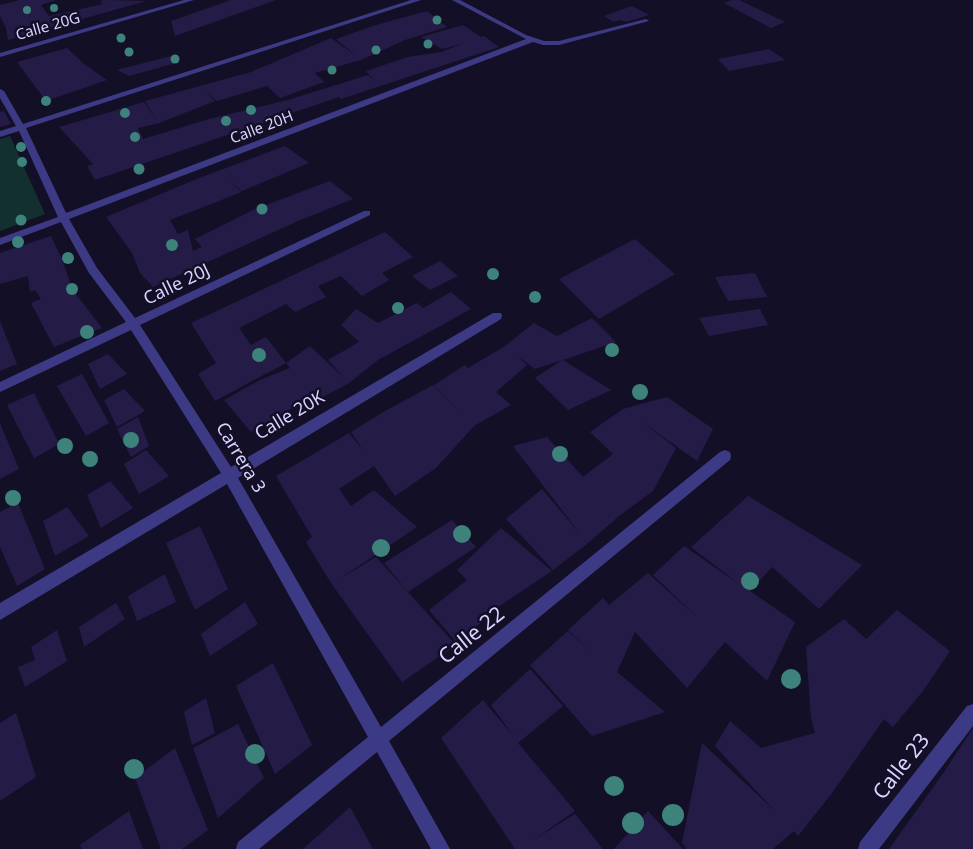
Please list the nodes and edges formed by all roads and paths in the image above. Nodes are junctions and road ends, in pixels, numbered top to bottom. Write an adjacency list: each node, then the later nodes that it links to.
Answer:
1 (191, 0): 6 (street, Calle 20G)
2 (418, 0): 8 (street)
3 (455, 0): 5 (street)
4 (646, 21): 5 (street)
5 (533, 39): 11 (street, Calle 20H)
6 (0, 55)
7 (0, 91): 8 (street, Carrera 3)
8 (20, 128): 9 (street); 11 (street, Carrera 3)
9 (0, 134)
10 (368, 213): 14 (street, Calle 20J)
11 (64, 218): 12 (street, Calle 20H); 14 (street, Carrera 3)
12 (0, 242)
13 (497, 316): 17 (street, Calle 20K)
14 (134, 325): 15 (street, Calle 20J); 17 (street, Carrera 3)
15 (0, 387)
16 (725, 456): 20 (street, Calle 22)
17 (229, 475): 18 (street, Calle 20K); 20 (street, Carrera 3)
18 (0, 612)
19 (973, 712): 23 (street, Calle 23)
20 (380, 739): 21 (street, Calle 22); 22 (street, Carrera 3)
21 (245, 849)
22 (441, 849)
23 (867, 849)

